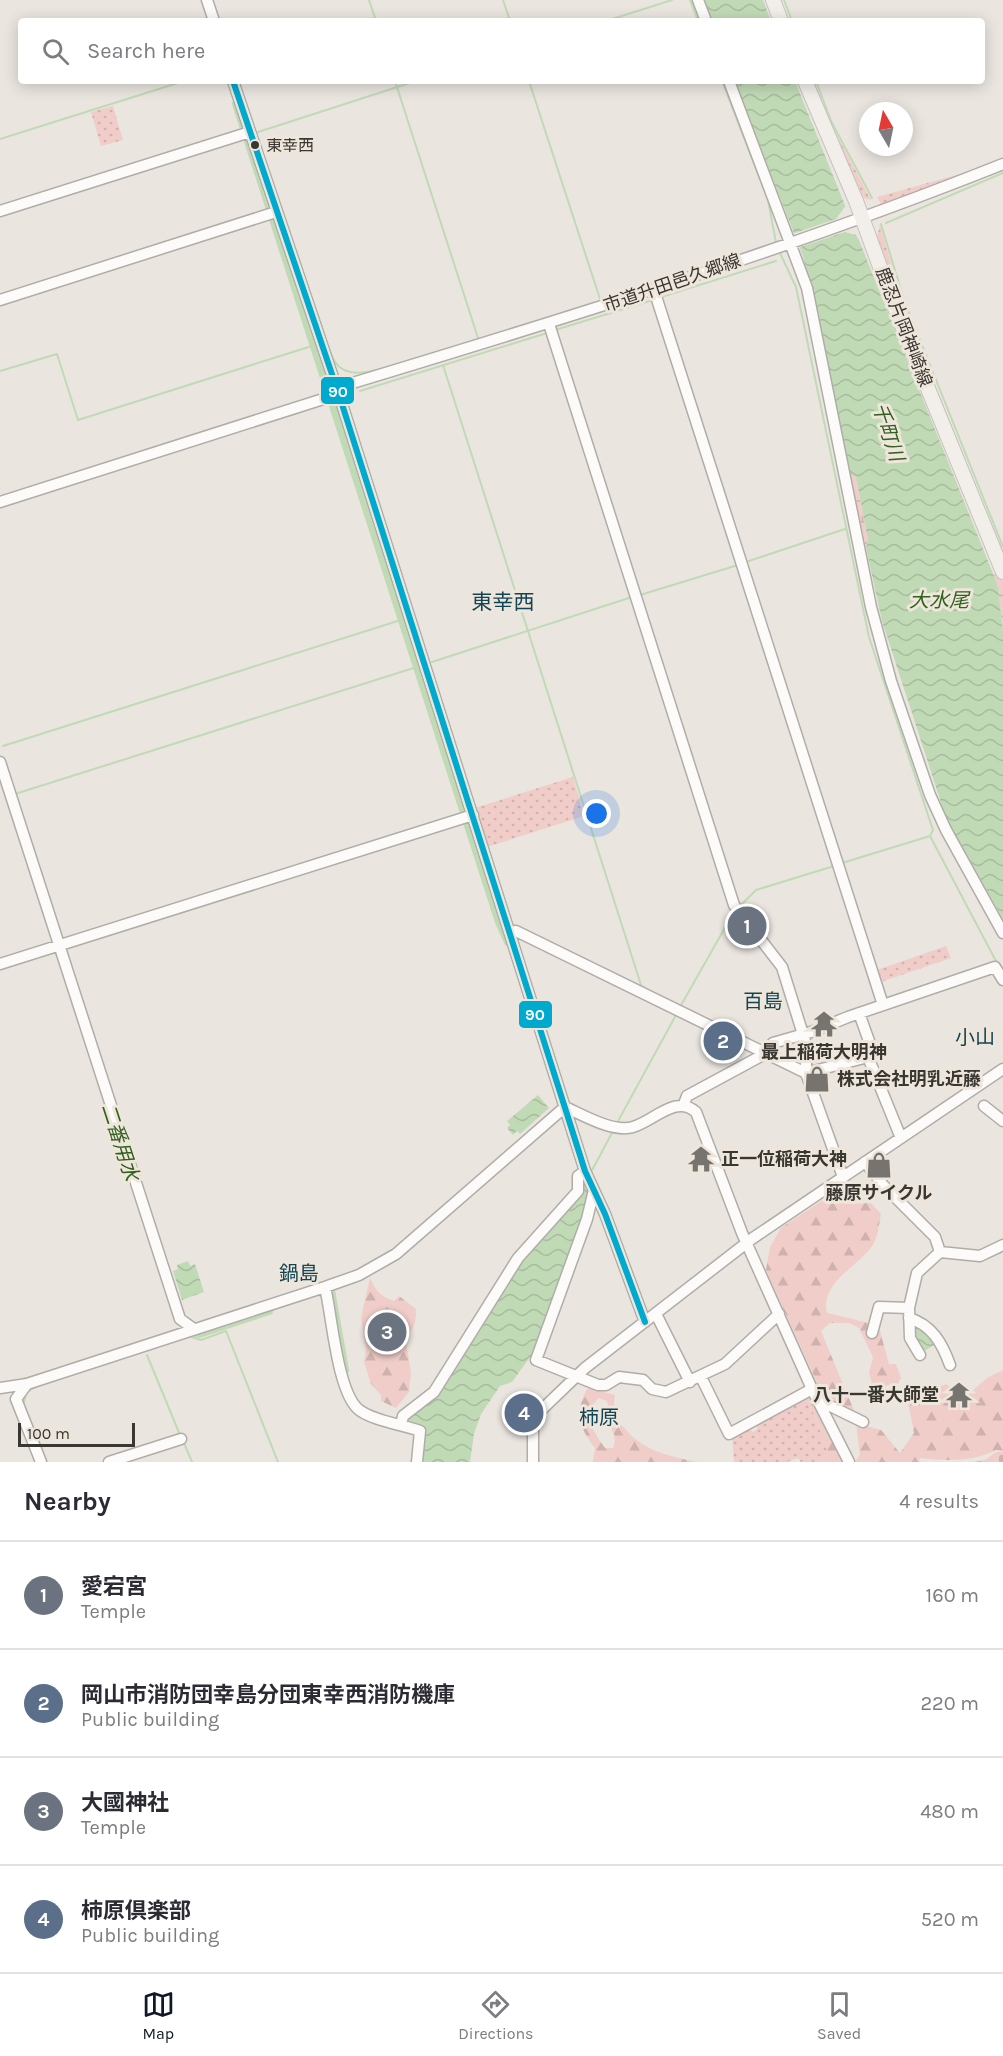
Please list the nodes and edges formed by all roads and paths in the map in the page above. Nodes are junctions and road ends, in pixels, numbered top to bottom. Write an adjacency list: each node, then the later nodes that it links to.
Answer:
1 (207, 0): 4 (street)
2 (698, 0): 5 (street)
3 (773, 0): 6 (main road)
4 (213, 18)
5 (705, 18)
6 (780, 18)
7 (234, 84): 10 (street)
8 (730, 84): 15 (street)
9 (806, 84): 14 (main road, 鹿忍片岡神崎線)
10 (246, 134): 12 (street); 13 (street)
11 (1003, 164): 14 (street, 市道升田邑久郷線)
12 (0, 211)
13 (273, 213): 17 (street); 19 (street)
14 (858, 218): 15 (street, 市道升田邑久郷線); 21 (main road, 鹿忍片岡神崎線)
15 (789, 243): 16 (street, 市道升田邑久郷線); 25 (street)
16 (656, 295): 18 (street, 市道升田邑久郷線); 29 (street)
17 (0, 300)
18 (550, 329): 19 (street, 市道升田邑久郷線); 31 (street)
19 (334, 394): 20 (street, 市道升田邑久郷線); 23 (street)
20 (0, 502)
21 (1003, 572)
22 (0, 762): 26 (street)
23 (473, 816): 24 (street); 26 (street)
24 (510, 932): 32 (street); 38 (street)
25 (1003, 933)
26 (60, 945): 27 (street); 52 (street)
27 (0, 964)
28 (1003, 980): 29 (street)
29 (883, 1005): 30 (street)
30 (859, 1013): 31 (street); 33 (street)
31 (802, 1034): 32 (street); 35 (street)
32 (765, 1050): 35 (street); 36 (street)
33 (868, 1056): 35 (street); 40 (street)
34 (1003, 1070): 40 (street)
35 (807, 1071): 43 (street)
36 (684, 1104): 38 (street); 44 (street)
37 (984, 1106): 39 (street)
38 (563, 1110): 42 (street); 47 (street)
39 (1003, 1121)
40 (901, 1138): 41 (street)
41 (866, 1162): 43 (street); 46 (street)
42 (586, 1177): 51 (street); 56 (street); 62 (street)
43 (843, 1177): 44 (street)
44 (749, 1245): 49 (street); 50 (street)
45 (1003, 1245): 46 (street)
46 (940, 1252): 48 (street)
47 (326, 1291): 52 (street); 62 (street)
48 (909, 1313): 53 (street); 54 (street); 55 (street)
49 (656, 1314): 51 (street); 57 (street)
50 (779, 1314): 57 (street); 60 (street)
51 (645, 1322): 56 (street)
52 (194, 1329): 58 (street)
53 (872, 1333)
54 (920, 1355)
55 (950, 1365)
56 (575, 1377): 57 (street); 68 (street)
57 (695, 1379): 60 (street)
58 (27, 1384): 59 (street); 65 (street)
59 (0, 1388)
60 (812, 1389): 61 (street)
61 (818, 1400): 63 (street); 69 (street)
62 (401, 1422): 67 (street)
63 (863, 1422)
64 (181, 1439): 66 (street)
65 (41, 1462)
66 (110, 1462)
67 (417, 1462)
68 (533, 1462)
69 (849, 1462)

